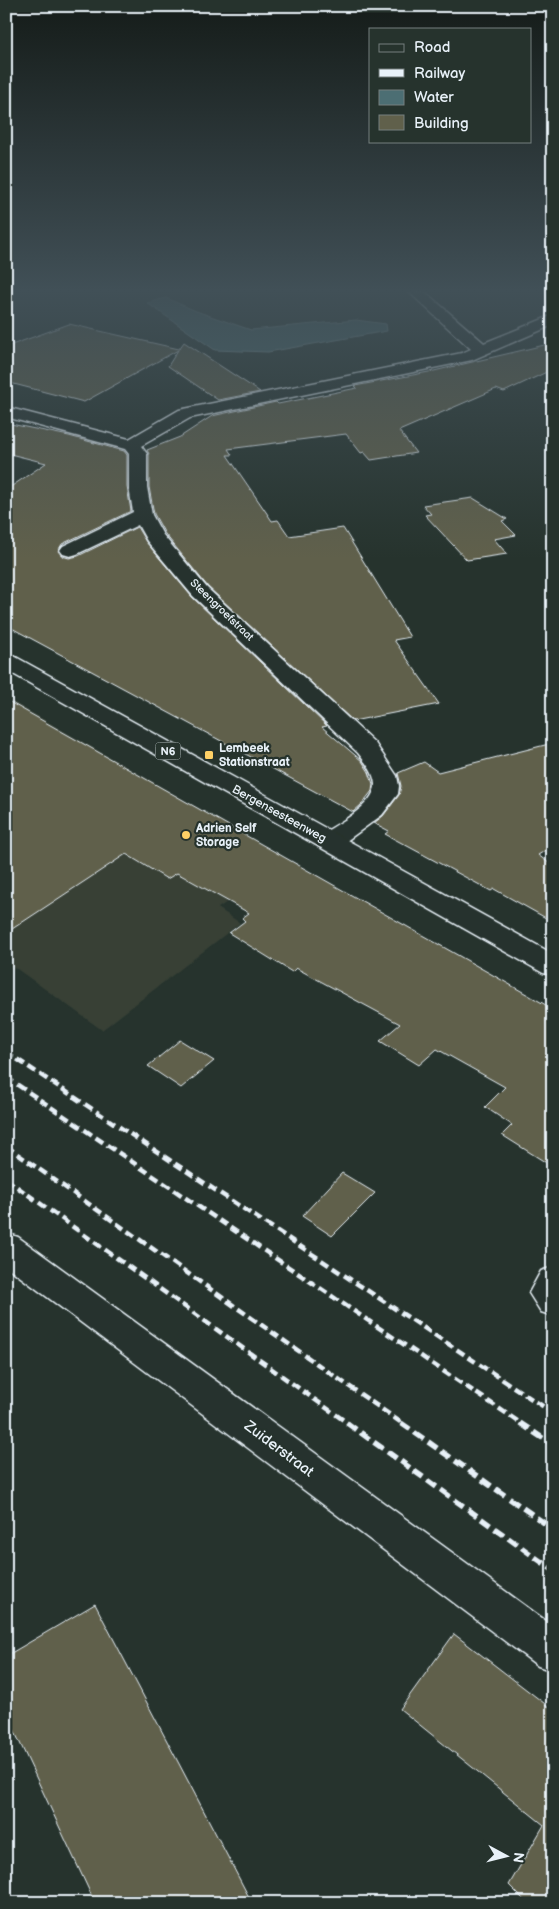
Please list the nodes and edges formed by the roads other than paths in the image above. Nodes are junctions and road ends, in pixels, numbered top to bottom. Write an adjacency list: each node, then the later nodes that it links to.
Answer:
1 (347, 381): 3 (street)
2 (6, 412): 3 (street)
3 (131, 445): 4 (street, Steengroefstraat)
4 (143, 515): 5 (street); 7 (street, Steengroefstraat)
5 (70, 550)
6 (6, 661): 7 (street, Bergensesteenweg / N6)
7 (329, 841): 8 (street, Bergensesteenweg / N6)
8 (553, 966)
9 (6, 1247): 12 (street, Zuiderstraat)
10 (553, 1281): 11 (street)
11 (553, 1302)
12 (553, 1650)

